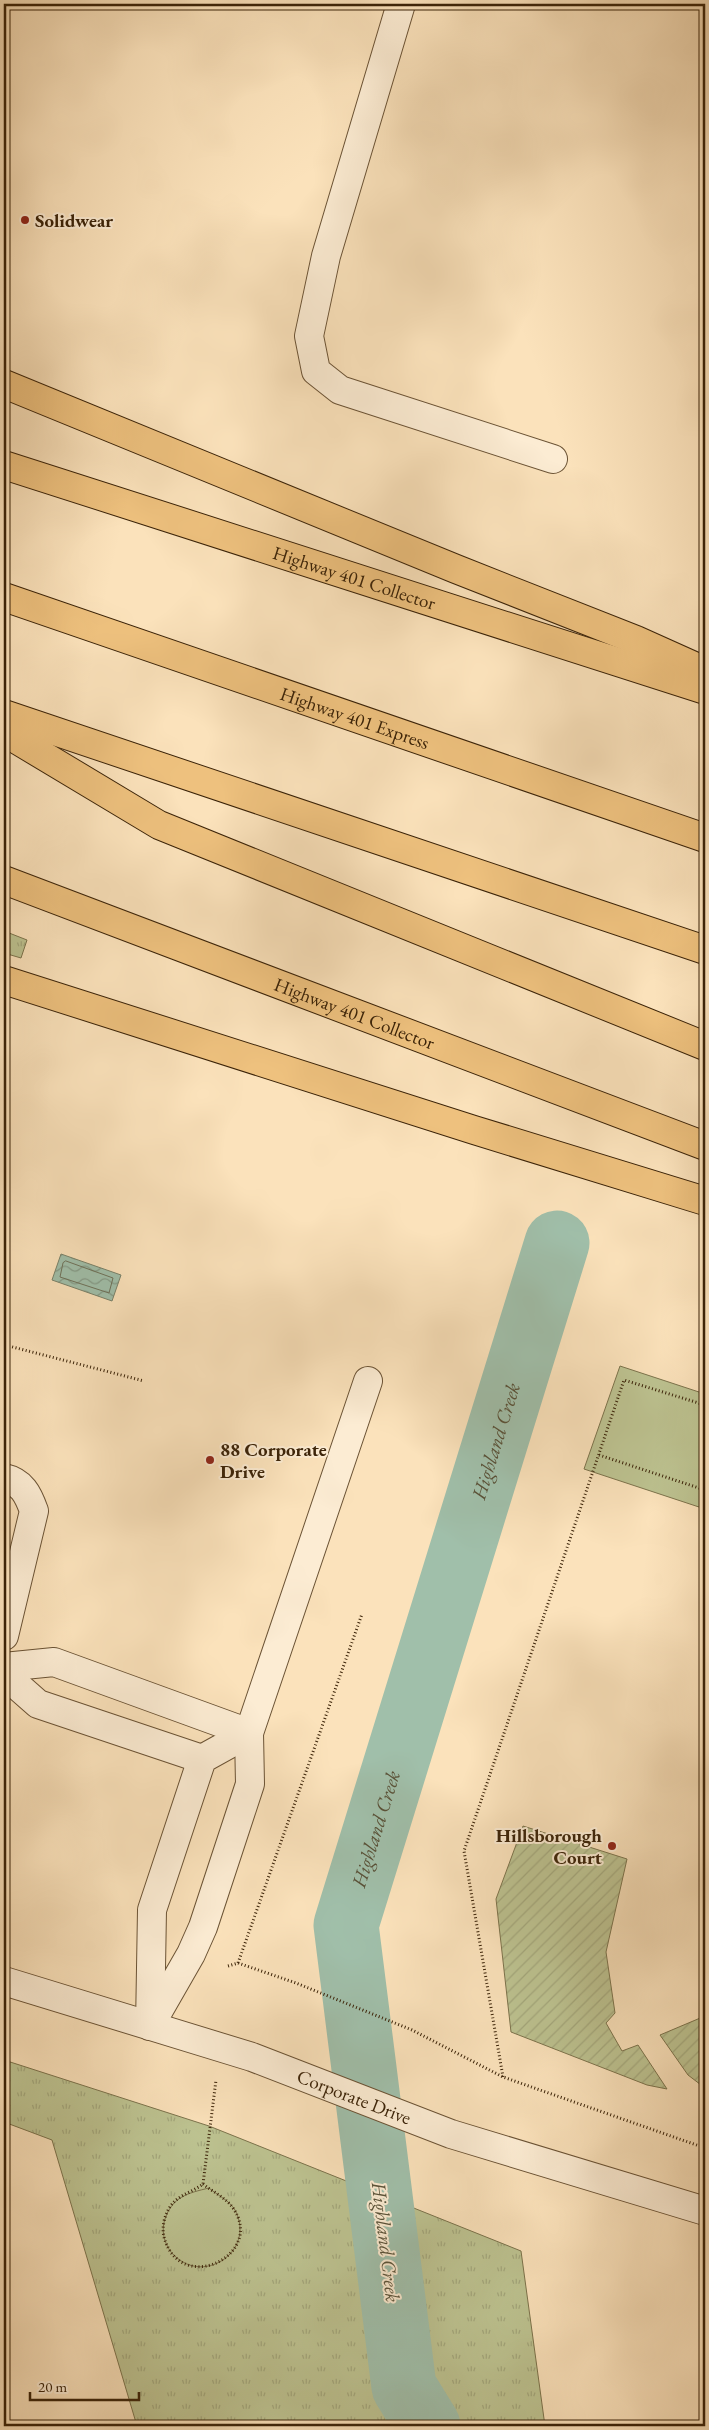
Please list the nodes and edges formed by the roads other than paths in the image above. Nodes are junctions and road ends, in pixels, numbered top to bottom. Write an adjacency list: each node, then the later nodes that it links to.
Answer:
1 (401, 4): 3 (street)
2 (4, 384): 6 (highway)
3 (553, 459)
4 (4, 465): 7 (highway, Highway 401 Collector)
5 (4, 597): 10 (highway, Highway 401 Express)
6 (705, 671)
7 (705, 690)
8 (4, 714): 12 (highway)
9 (4, 732): 14 (highway)
10 (705, 838)
11 (4, 880): 15 (highway, Highway 401 Collector)
12 (705, 950)
13 (4, 980): 16 (highway)
14 (705, 1046)
15 (705, 1146)
16 (705, 1200)
17 (368, 1381): 22 (street)
18 (4, 1478): 19 (street)
19 (4, 1636)
20 (4, 1667): 22 (street)
21 (4, 1674): 23 (street)
22 (250, 1734): 23 (street); 25 (street)
23 (202, 1759): 25 (street)
24 (4, 1981): 25 (street, Corporate Drive)
25 (150, 2026): 26 (street, Corporate Drive)
26 (705, 2211)

